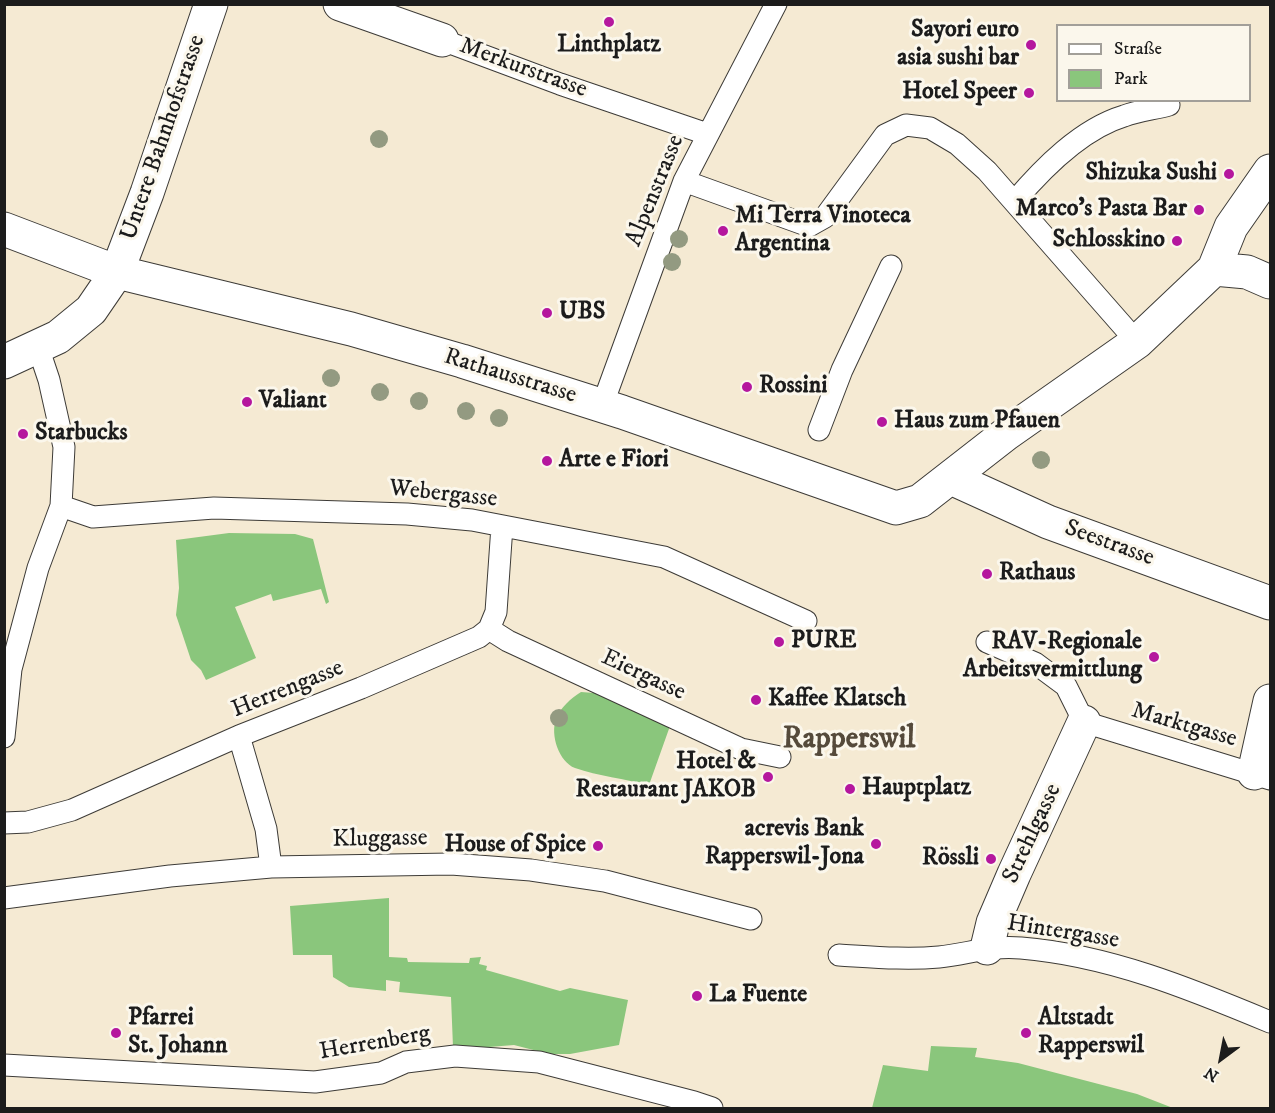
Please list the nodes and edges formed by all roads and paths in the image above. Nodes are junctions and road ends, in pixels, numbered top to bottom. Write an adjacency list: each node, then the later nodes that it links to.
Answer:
1 (211, 4): 13 (street, Untere Bahnhofstrasse)
2 (340, 4): 4 (street, Merkurstrasse)
3 (776, 4): 6 (lane, Alpenstrasse)
4 (442, 40): 6 (lane, Merkurstrasse)
5 (1169, 105): 9 (lane)
6 (707, 134): 8 (lane, Alpenstrasse)
7 (1270, 171): 12 (street)
8 (684, 181): 9 (lane); 18 (lane, Alpenstrasse)
9 (1015, 201): 15 (lane)
10 (4, 229): 13 (street, Rathausstrasse)
11 (891, 266): 19 (lane)
12 (1214, 269): 14 (street); 15 (street)
13 (117, 272): 16 (street, Untere Bahnhofstrasse); 18 (street, Rathausstrasse)
14 (1270, 282)
15 (1137, 342): 20 (street)
16 (38, 347): 17 (street, Untere Bahnhofstrasse); 21 (lane)
17 (4, 362)
18 (602, 406): 20 (street, Rathausstrasse)
19 (819, 430)
20 (951, 478): 23 (street, Seestrasse)
21 (61, 506): 22 (lane, Webergasse); 30 (lane)
22 (502, 526): 24 (lane, Webergasse); 25 (lane)
23 (1270, 603)
24 (806, 621)
25 (489, 629): 29 (lane, Herrengasse); 31 (lane, Eiergasse)
26 (987, 642): 28 (lane)
27 (1270, 701): 32 (street)
28 (1084, 722): 32 (lane, Marktgasse); 37 (street, Strehlgasse)
29 (239, 736): 33 (lane, Herrengasse); 34 (lane)
30 (4, 737)
31 (780, 757)
32 (1262, 776)
33 (4, 823)
34 (271, 867): 35 (lane, Kluggasse); 36 (lane, Kluggasse)
35 (4, 898)
36 (751, 919)
37 (987, 948): 38 (lane, Hintergasse); 39 (lane, Hintergasse)
38 (839, 955)
39 (1270, 1022)
40 (4, 1065): 41 (lane, Herrenberg)
41 (712, 1108)

